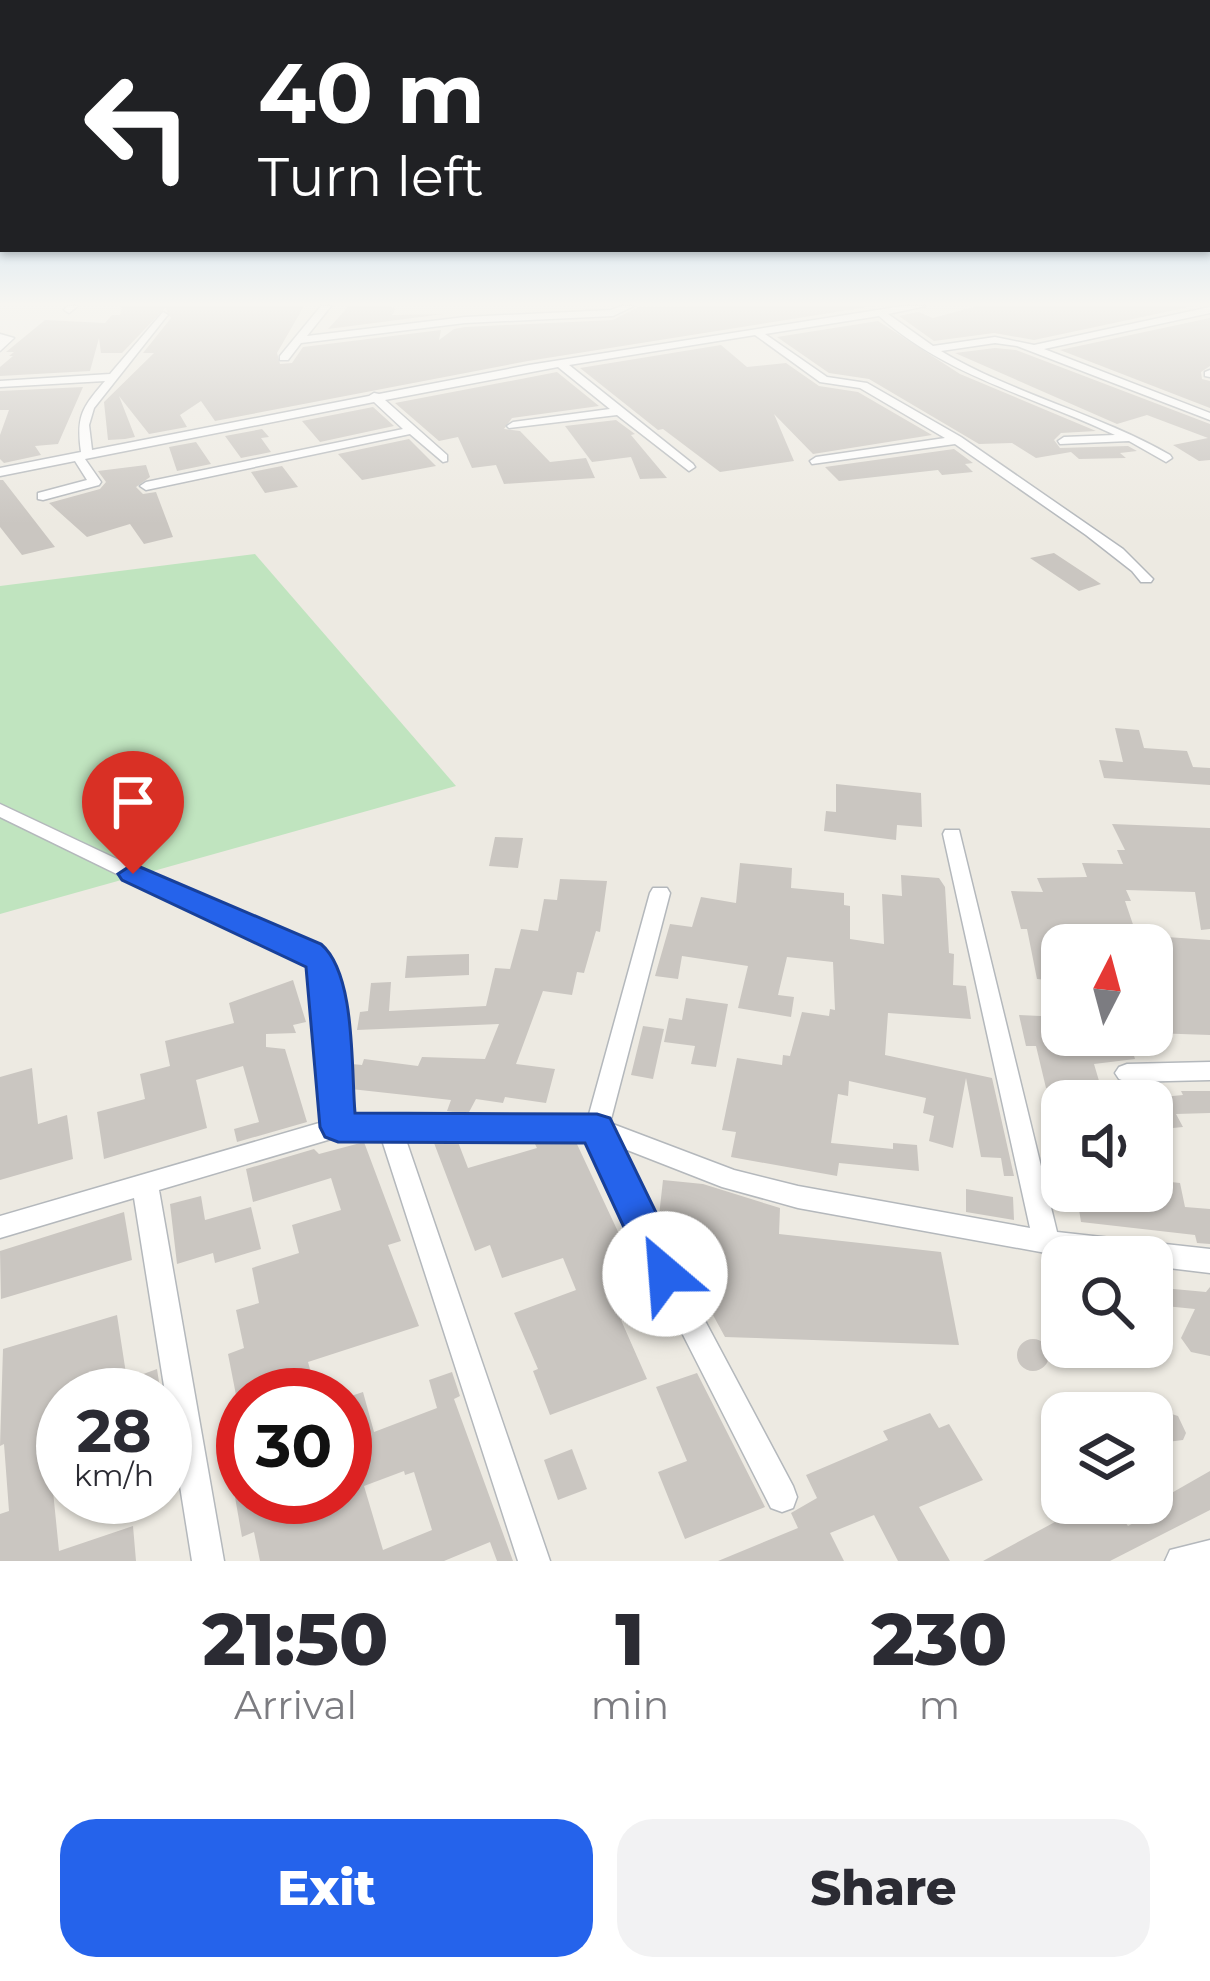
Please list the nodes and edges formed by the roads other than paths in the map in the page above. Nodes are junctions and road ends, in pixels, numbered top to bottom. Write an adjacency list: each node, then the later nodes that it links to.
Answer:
1 (81, 379): 8 (street)
2 (109, 379): 17 (street)
3 (474, 379): 9 (street)
4 (580, 379): 10 (street)
5 (823, 379): 15 (street)
6 (991, 379): 14 (street)
7 (1114, 379): 11 (street)
8 (0, 384)
9 (374, 396): 13 (street); 17 (street)
10 (620, 411): 12 (street); 21 (street)
11 (1210, 417)
12 (513, 426)
13 (413, 430): 18 (street); 23 (street)
14 (1133, 438): 16 (street); 19 (street)
15 (957, 440): 20 (street); 25 (street)
16 (1064, 441)
17 (82, 456): 22 (street); 24 (street)
18 (443, 458)
19 (1166, 458)
20 (816, 461)
21 (689, 467)
22 (0, 472)
23 (146, 487)
24 (43, 496)
25 (1146, 579)
26 (0, 810): 31 (street)
27 (952, 834): 36 (street)
28 (660, 893): 32 (street)
29 (1210, 1071): 30 (street)
30 (1127, 1072)
31 (338, 1127): 33 (street); 34 (street)
32 (597, 1128): 33 (street); 37 (street); 40 (street)
33 (391, 1131): 43 (street)
34 (145, 1185): 35 (street); 42 (street)
35 (0, 1227)
36 (1044, 1236)
37 (1041, 1242)
38 (1173, 1257): 39 (street)
39 (1210, 1261)
40 (782, 1497)
41 (1210, 1556): 44 (street)
42 (208, 1561)
43 (534, 1561)
44 (1181, 1561)

